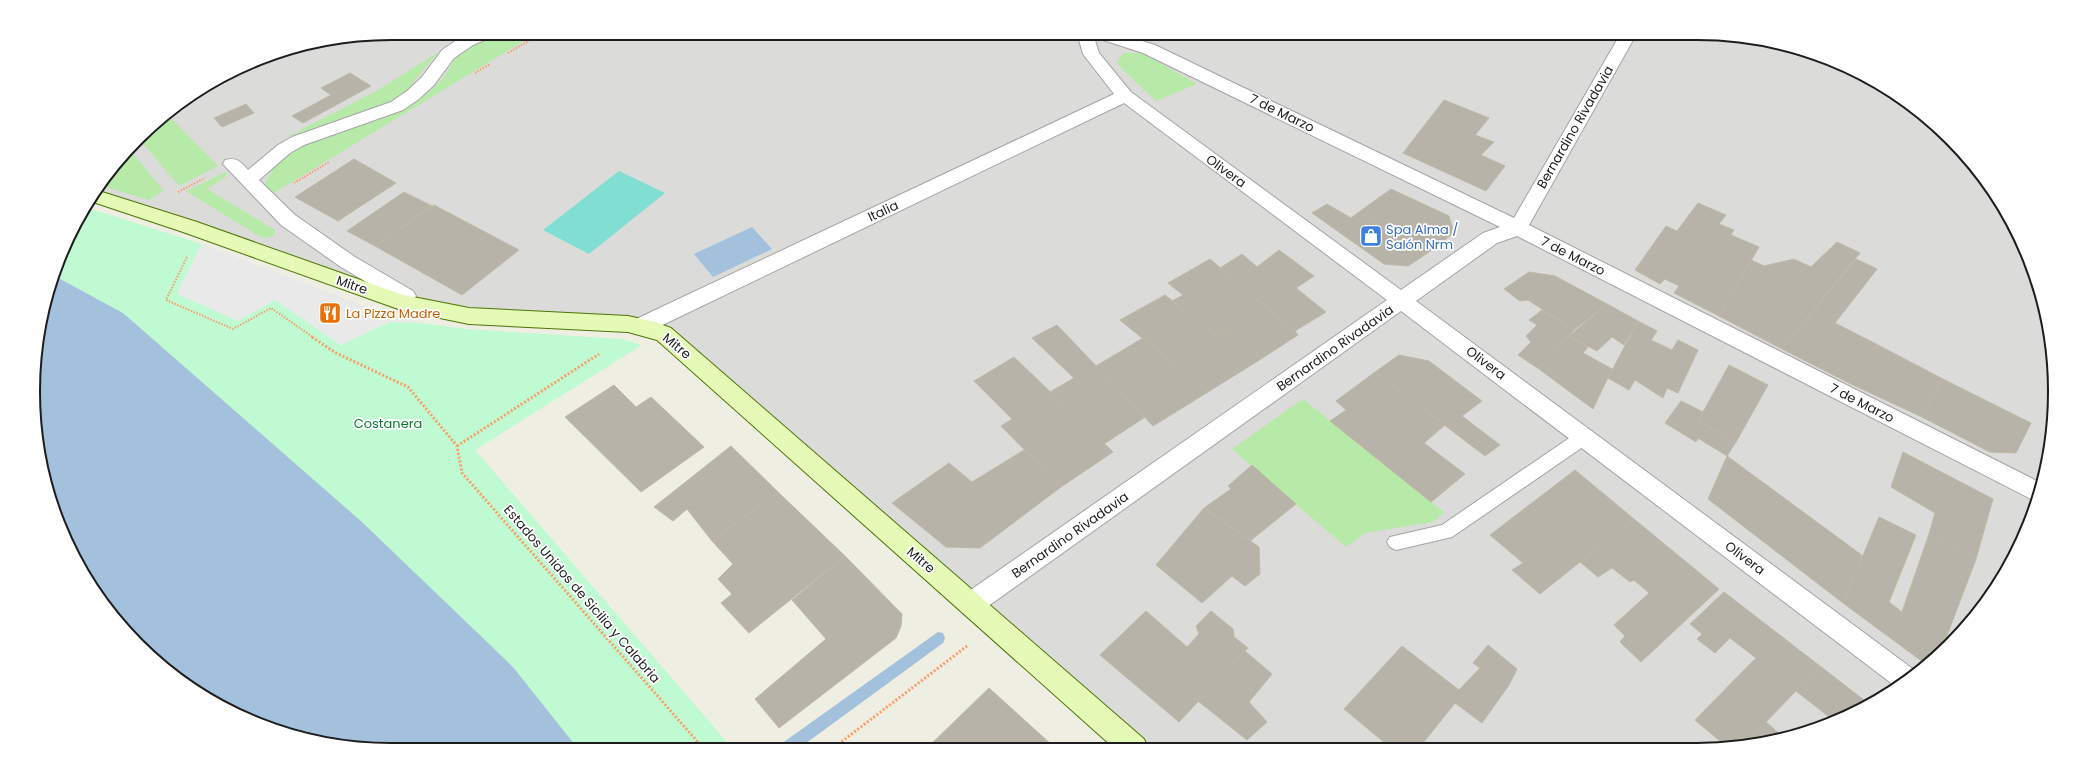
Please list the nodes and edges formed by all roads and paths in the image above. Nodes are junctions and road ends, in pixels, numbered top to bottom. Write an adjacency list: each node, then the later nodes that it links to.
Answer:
1 (469, 40): 7 (street)
2 (1087, 40): 5 (street, Olivera)
3 (1121, 40): 9 (street, 7 de Marzo)
4 (1625, 40): 9 (street, Bernardino Rivadavia)
5 (1125, 96): 11 (street, Olivera); 13 (street, Italia)
6 (232, 164): 7 (street)
7 (248, 180): 12 (street)
8 (98, 197): 12 (street, Mitre)
9 (1518, 228): 11 (street, Bernardino Rivadavia); 16 (street, 7 de Marzo)
10 (188, 255): 15 (path)
11 (1402, 301): 14 (street, Olivera); 18 (street, Bernardino Rivadavia)
12 (401, 302): 13 (street, Mitre)
13 (641, 326): 15 (path); 18 (street, Mitre)
14 (1584, 436): 17 (lane); 20 (street, Olivera)
15 (457, 446): 21 (path, Estados Unidos de Sicilia y Calabria)
16 (2033, 490)
17 (1396, 542)
18 (971, 604): 19 (street, Mitre)
19 (995, 625): 22 (path); 23 (street, Mitre)
20 (1903, 675)
21 (699, 743)
22 (840, 743)
23 (1128, 743)

